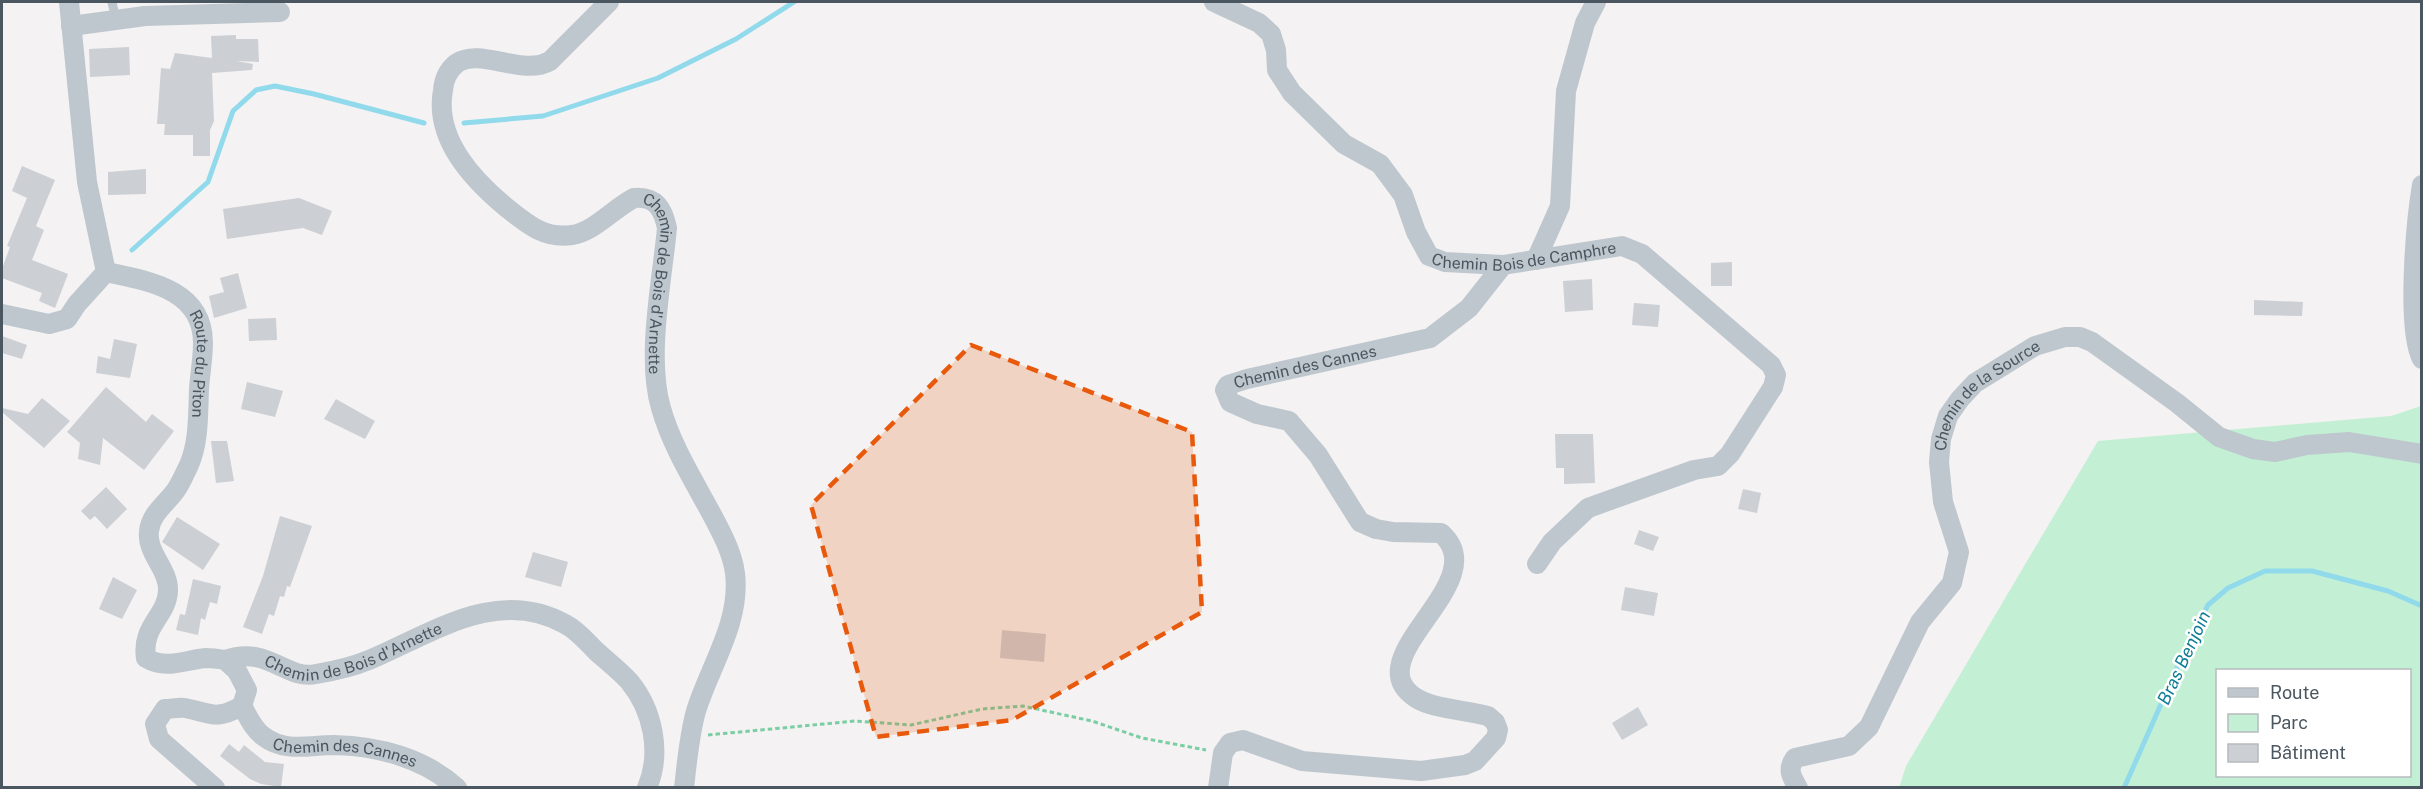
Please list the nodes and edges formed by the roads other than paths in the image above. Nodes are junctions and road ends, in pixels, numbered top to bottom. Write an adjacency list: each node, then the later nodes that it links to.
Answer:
1 (69, 2): 7 (street)
2 (609, 2): 21 (street, Chemin de Bois d'Arnette)
3 (1214, 2): 10 (street, Chemin Bois de Camphre)
4 (1596, 2): 9 (street)
5 (114, 11): 6 (street); 7 (street)
6 (280, 12)
7 (71, 26): 11 (street)
8 (2421, 185): 13 (street)
9 (1536, 260): 10 (street, Chemin Bois de Camphre); 15 (street, Chemin Bois de Camphre)
10 (1503, 265): 22 (street, Chemin des Cannes)
11 (106, 272): 12 (street); 16 (street, Route du Piton)
12 (2, 314)
13 (2421, 359)
14 (2421, 454): 23 (street, Chemin de la Source)
15 (1537, 564)
16 (225, 660): 17 (street); 20 (street, Chemin de Bois d'Arnette)
17 (242, 706): 18 (street); 19 (street, Chemin des Cannes)
18 (215, 788)
19 (458, 788)
20 (647, 788)
21 (684, 788)
22 (1218, 788)
23 (1798, 788)

